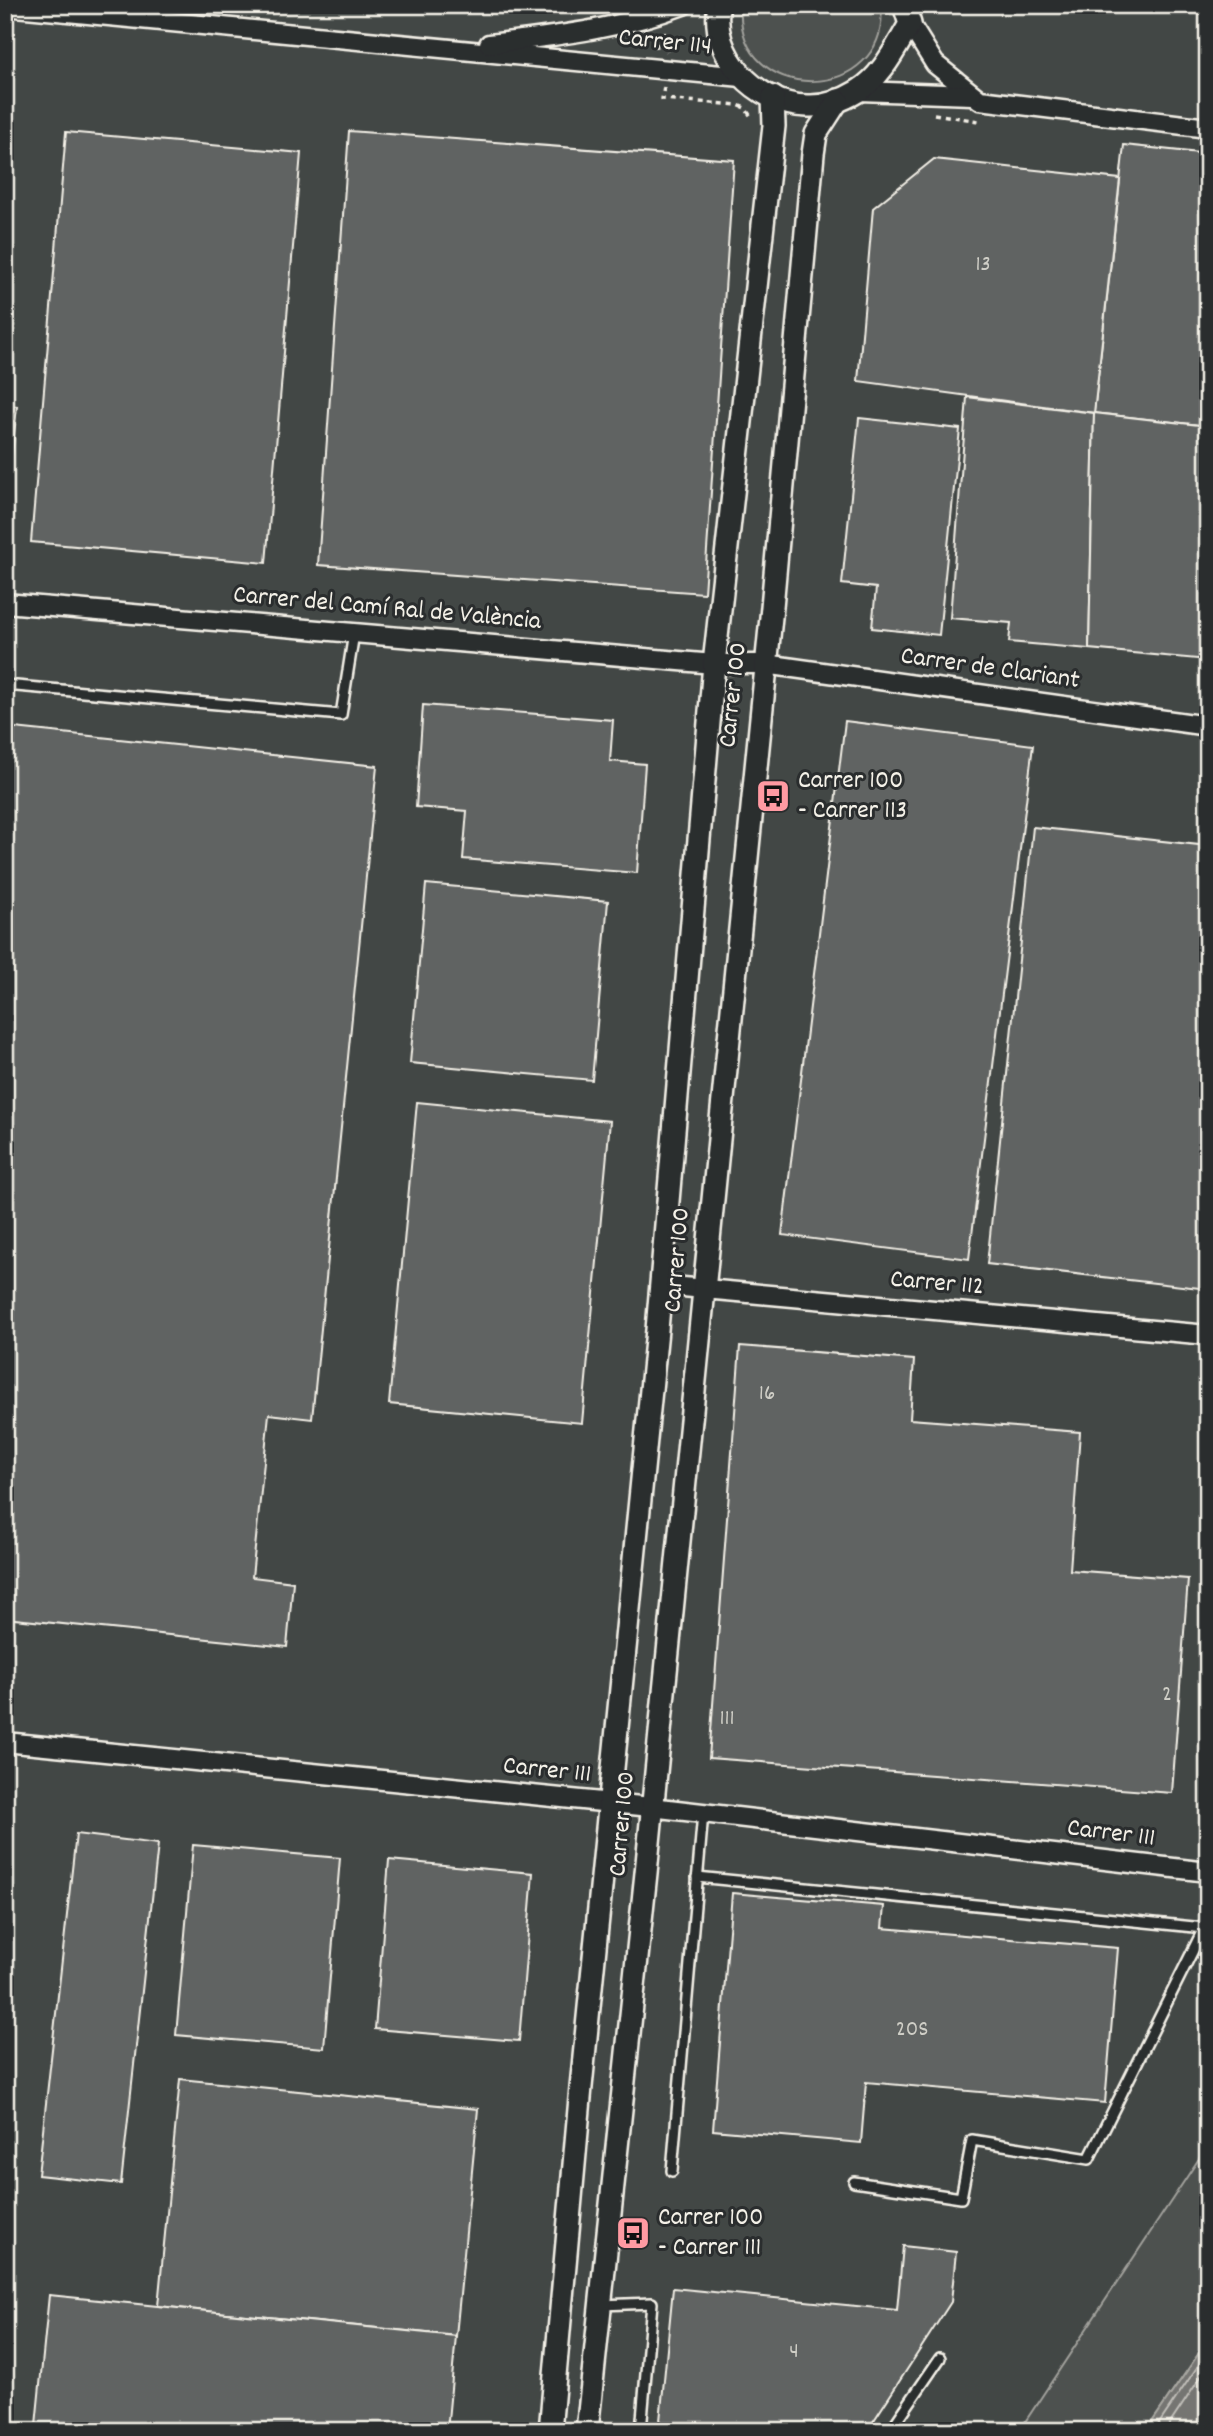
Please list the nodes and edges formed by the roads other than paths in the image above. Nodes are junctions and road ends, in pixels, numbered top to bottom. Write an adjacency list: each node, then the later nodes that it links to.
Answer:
1 (683, 5): 5 (street, Carrer 114)
2 (719, 5): 6 (street)
3 (5, 6): 5 (street, Carrer 114)
4 (907, 15): 7 (street); 8 (street)
5 (458, 48): 6 (street, Carrer 114)
6 (736, 76): 9 (street)
7 (859, 91): 8 (street); 10 (street)
8 (972, 96): 11 (street)
9 (773, 97): 10 (street); 14 (street, Carrer 100)
10 (838, 100): 15 (street, Carrer 100)
11 (1208, 128)
12 (5, 603): 13 (street, Carrer del Camí Ral de València)
13 (355, 633): 14 (street, Carrer del Camí Ral de València); 16 (lane)
14 (714, 664): 15 (street, Carrer del Camí Ral de València); 18 (street, Carrer 100)
15 (765, 664): 17 (street, Carrer de Clariant); 19 (street, Carrer 100)
16 (5, 685)
17 (1208, 726)
18 (661, 1285): 19 (street, Carrer 112); 22 (street, Carrer 100)
19 (703, 1289): 20 (street, Carrer 112); 23 (street, Carrer 100)
20 (1208, 1335)
21 (5, 1742): 22 (street, Carrer 111)
22 (610, 1803): 23 (street, Carrer 111); 31 (street, Carrer 100)
23 (652, 1807): 24 (street, Carrer 111); 29 (street, Carrer 100)
24 (703, 1813): 25 (street, Carrer 111); 26 (lane)
25 (1208, 1872)
26 (697, 1877): 27 (lane); 28 (lane)
27 (672, 2171)
28 (854, 2182)
29 (601, 2305): 32 (street, Carrer 100); 33 (lane)
30 (940, 2358): 34 (lane)
31 (550, 2431)
32 (587, 2431)
33 (641, 2431)
34 (890, 2431)

